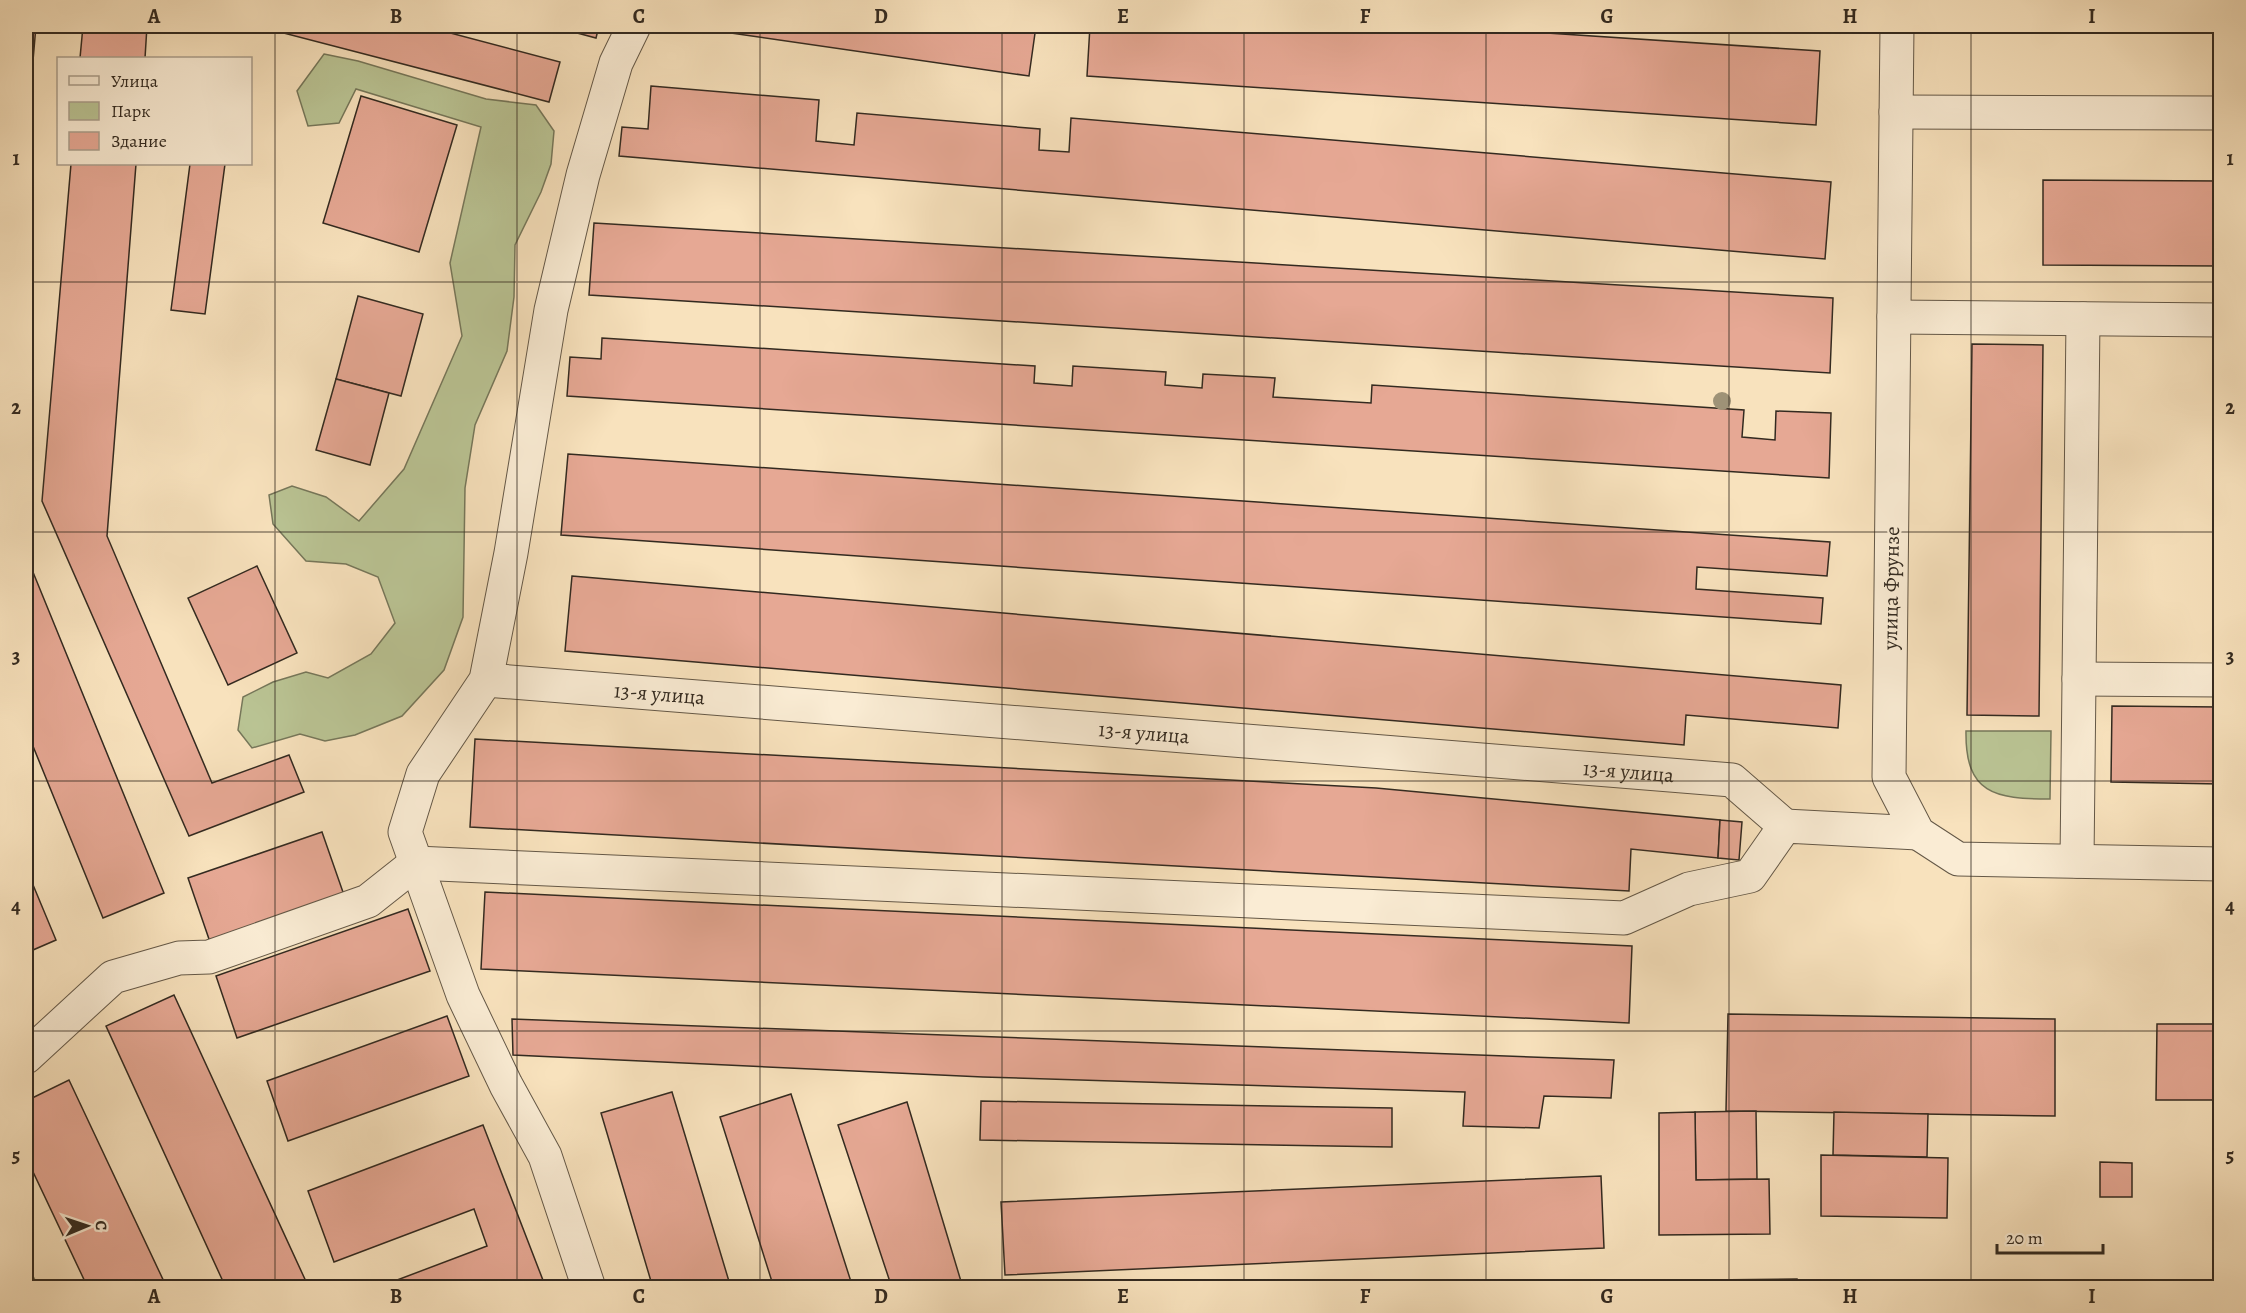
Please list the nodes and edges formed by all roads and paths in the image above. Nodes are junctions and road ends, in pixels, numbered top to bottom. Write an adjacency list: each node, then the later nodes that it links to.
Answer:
1 (634, 26): 9 (street)
2 (1897, 26): 3 (street, улица Фрунзе)
3 (1896, 112): 4 (street); 5 (street, улица Фрунзе)
4 (2220, 113)
5 (1894, 317): 6 (street); 12 (street, улица Фрунзе)
6 (2083, 319): 7 (street); 8 (street)
7 (2220, 320)
8 (2079, 678): 10 (street); 13 (street)
9 (486, 680): 11 (street, 13-я улица); 14 (street)
10 (2220, 680)
11 (1785, 826): 12 (street); 14 (street)
12 (1918, 833): 13 (street, улица Фрунзе)
13 (2077, 861): 15 (street, улица Фрунзе)
14 (416, 863): 16 (street); 17 (street)
15 (2220, 864)
16 (26, 1056)
17 (589, 1287)

